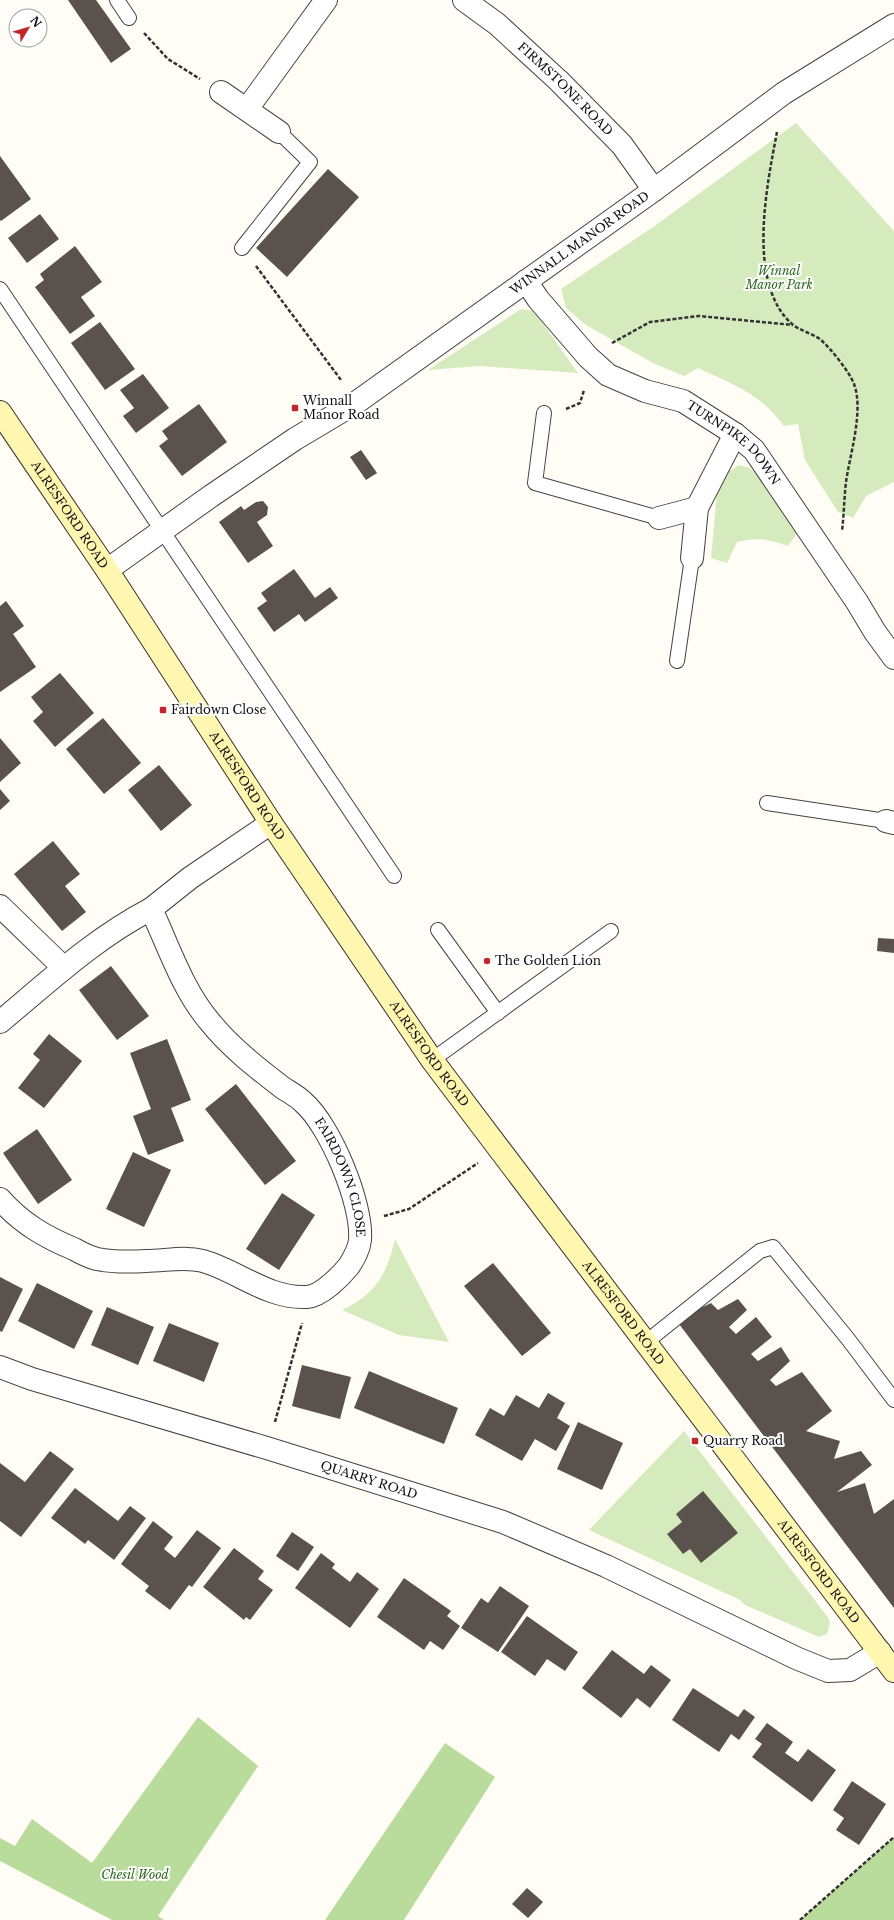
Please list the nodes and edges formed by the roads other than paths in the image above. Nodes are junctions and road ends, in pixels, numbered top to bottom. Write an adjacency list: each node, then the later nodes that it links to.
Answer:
1 (117, 0): 4 (lane)
2 (326, 0): 7 (street)
3 (464, 0): 9 (street, FIRMSTONE ROAD)
4 (129, 18)
5 (894, 25): 9 (street, WINNALL MANOR ROAD)
6 (221, 92): 7 (street)
7 (247, 109): 8 (street)
8 (279, 132): 10 (lane)
9 (654, 190): 11 (street, WINNALL MANOR ROAD)
10 (242, 248)
11 (526, 282): 15 (street, TURNPIKE DOWN); 18 (street, WINNALL MANOR ROAD)
12 (0, 289): 18 (lane)
13 (0, 412): 20 (main road, ALRESFORD ROAD)
14 (544, 413): 17 (lane)
15 (735, 434): 16 (street); 21 (street, TURNPIKE DOWN)
16 (697, 508): 17 (street); 19 (street)
17 (659, 518)
18 (162, 531): 20 (street, WINNALL MANOR ROAD); 26 (lane)
19 (692, 558): 22 (lane)
20 (107, 570): 25 (main road, ALRESFORD ROAD)
21 (894, 658)
22 (677, 660)
23 (767, 803): 24 (lane)
24 (890, 822)
25 (271, 823): 28 (street); 34 (main road, ALRESFORD ROAD)
26 (394, 876)
27 (0, 906): 31 (street)
28 (151, 909): 31 (street); 35 (street, FAIRDOWN CLOSE)
29 (438, 930): 32 (lane)
30 (611, 931): 32 (lane)
31 (64, 968): 33 (street)
32 (498, 1013): 34 (lane)
33 (0, 1022)
34 (432, 1060): 36 (main road, ALRESFORD ROAD)
35 (0, 1199)
36 (645, 1343): 38 (lane); 39 (main road, ALRESFORD ROAD)
37 (0, 1367): 39 (street, QUARRY ROAD)
38 (894, 1400)
39 (880, 1652): 40 (main road, ALRESFORD ROAD)
40 (894, 1671)

